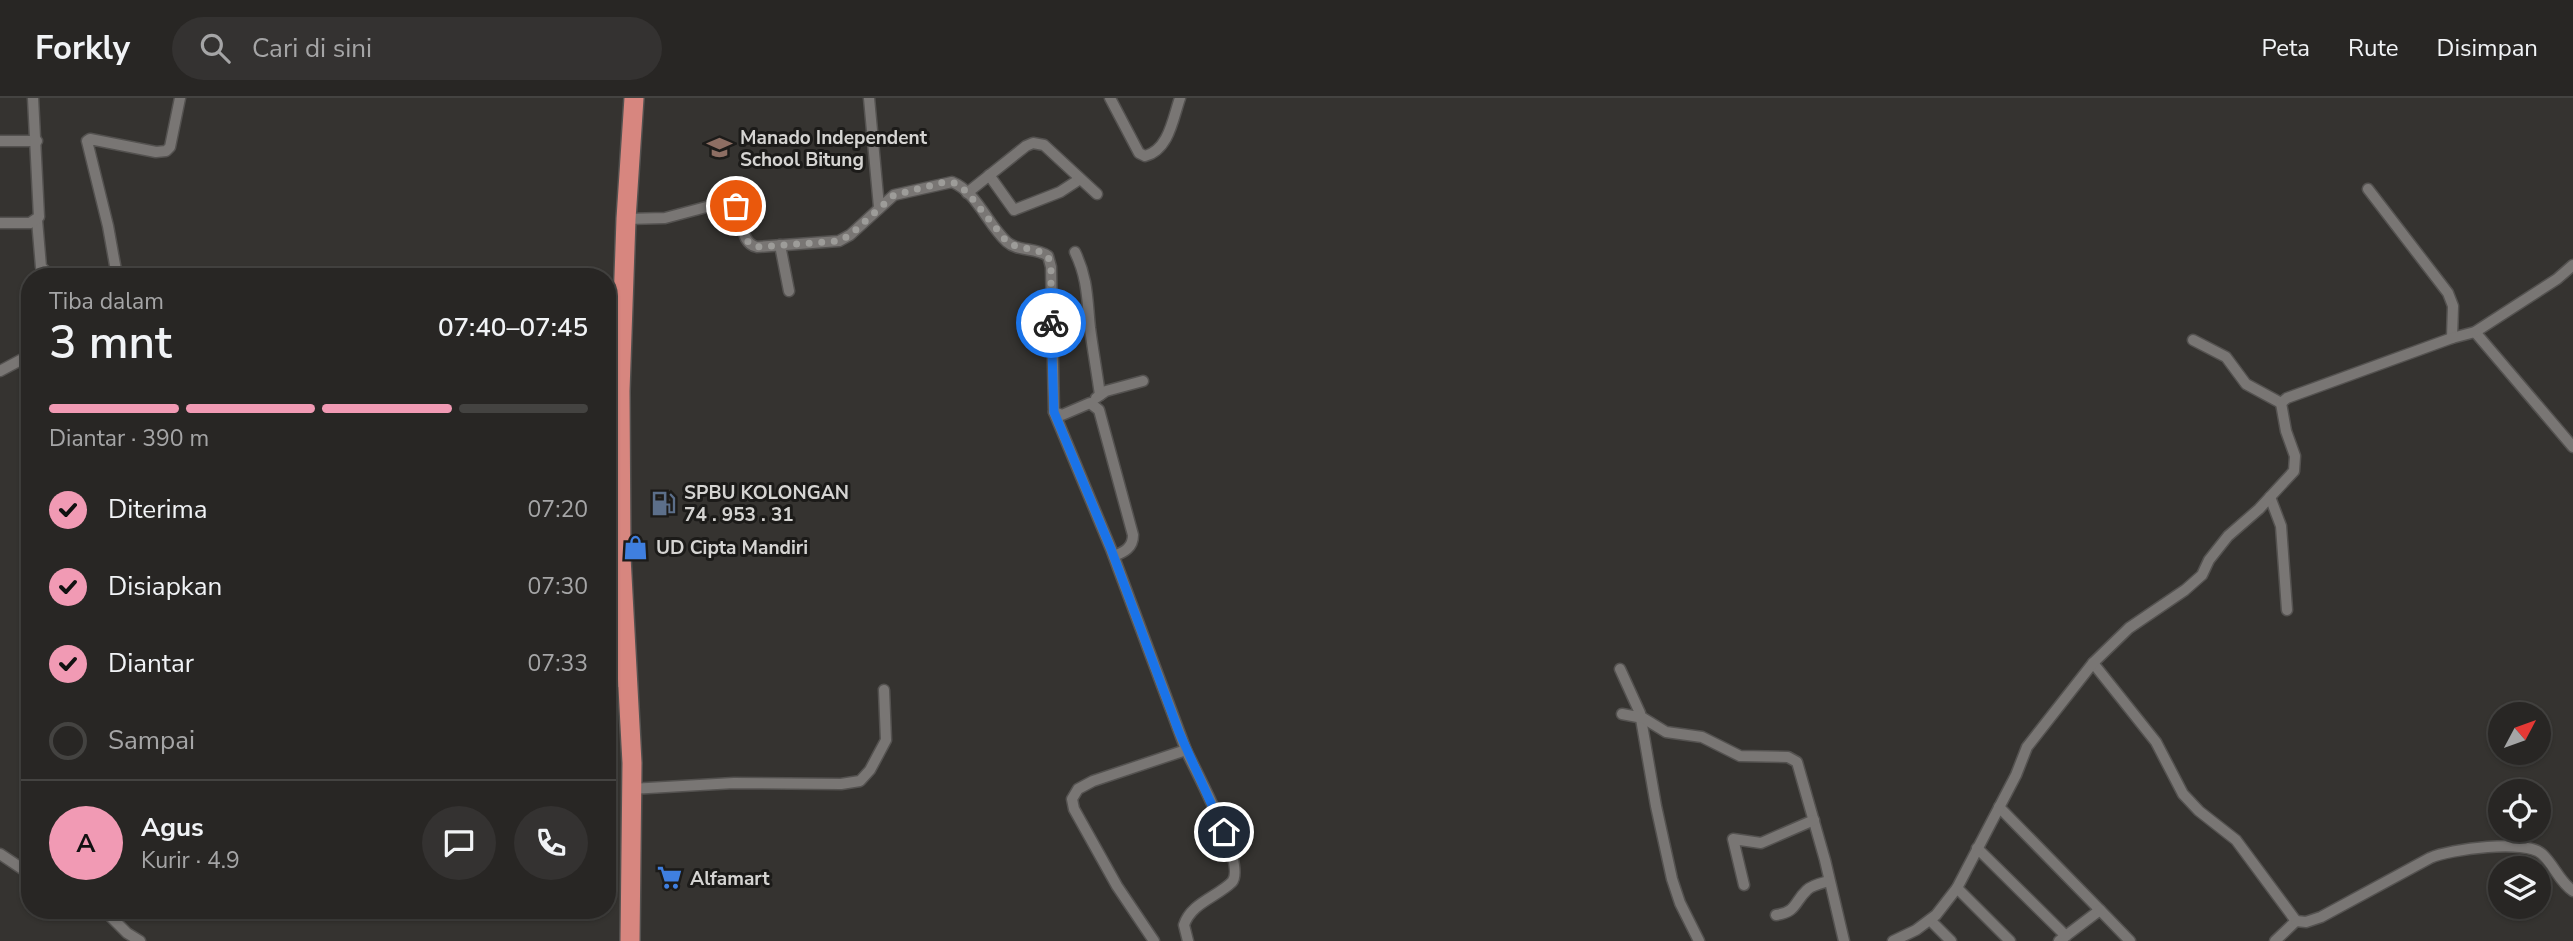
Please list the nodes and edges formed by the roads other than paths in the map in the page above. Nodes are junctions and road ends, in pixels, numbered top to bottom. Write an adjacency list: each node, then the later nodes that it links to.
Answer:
1 (33, 98): 8 (street)
2 (180, 98): 22 (street)
3 (634, 98): 15 (highway)
4 (869, 98): 14 (street)
5 (1110, 98): 6 (street)
6 (1180, 98)
7 (0, 141): 8 (street)
8 (37, 141): 16 (street)
9 (989, 175): 10 (street); 10 (street); 12 (street)
10 (1080, 179): 13 (street)
11 (2368, 189): 25 (street)
12 (967, 192): 14 (street); 33 (street)
13 (1097, 194)
14 (880, 207): 18 (street)
15 (626, 219): 18 (street); 34 (highway)
16 (37, 220): 17 (street); 21 (street)
17 (0, 223)
18 (780, 245): 23 (street)
19 (1075, 252): 30 (street)
20 (2573, 265): 24 (street)
21 (42, 268)
22 (116, 268)
23 (789, 291)
24 (2475, 332): 25 (street); 35 (street)
25 (2452, 338): 32 (street)
26 (2193, 340): 32 (street)
27 (21, 360): 28 (street)
28 (0, 371)
29 (1143, 381): 30 (street)
30 (1100, 395): 31 (street)
31 (1087, 403): 33 (street); 38 (street)
32 (2281, 403): 37 (street)
33 (1054, 412): 38 (street)
34 (616, 421)
35 (2573, 447)
36 (616, 481): 42 (highway)
37 (2270, 497): 39 (street); 40 (street)
38 (1114, 556): 47 (street)
39 (2287, 610)
40 (2093, 663): 49 (street); 62 (street)
41 (1620, 669): 46 (street)
42 (628, 681): 43 (street); 48 (highway)
43 (616, 682)
44 (884, 690): 48 (street)
45 (1622, 714): 46 (street)
46 (1641, 717): 50 (street); 68 (street)
47 (1186, 750): 66 (street); 67 (street)
48 (631, 789): 65 (highway)
49 (1999, 807): 51 (street); 58 (street)
50 (1814, 820): 54 (street); 55 (street)
51 (1977, 848): 56 (street); 63 (street)
52 (0, 854): 53 (street)
53 (21, 868)
54 (1829, 881): 59 (street); 69 (street)
55 (1744, 886)
56 (1957, 888): 61 (street); 72 (street)
57 (2573, 891): 62 (street)
58 (2099, 910): 63 (street); 73 (street)
59 (1776, 915)
60 (113, 919): 64 (street)
61 (1930, 920): 70 (street); 71 (street)
62 (2297, 921): 74 (street)
63 (2063, 939)
64 (140, 941)
65 (630, 941)
66 (1154, 941)
67 (1188, 941)
68 (1699, 941)
69 (1844, 941)
70 (1893, 941)
71 (1951, 941)
72 (2010, 941)
73 (2130, 941)
74 (2276, 941)

